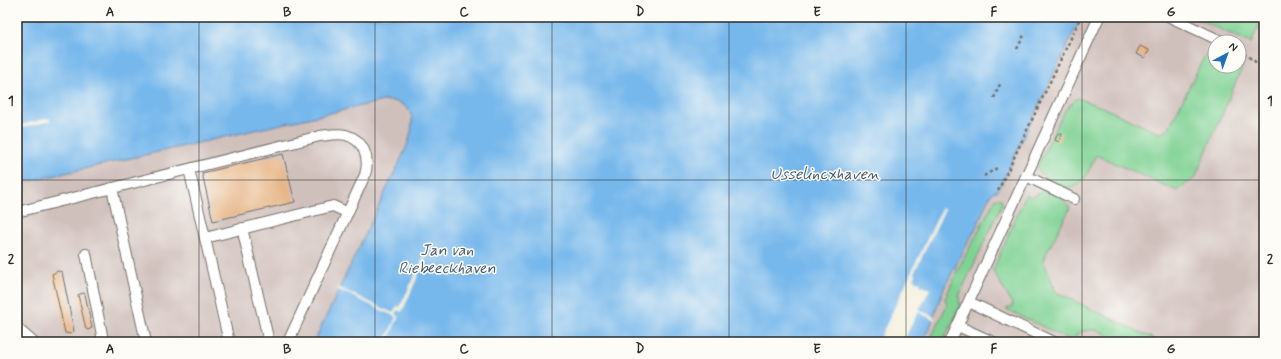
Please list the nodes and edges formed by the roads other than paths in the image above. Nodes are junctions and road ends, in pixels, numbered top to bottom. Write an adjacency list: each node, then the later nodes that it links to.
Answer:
1 (1099, 17): 5 (lane)
2 (1170, 17): 3 (lane)
3 (1207, 34)
4 (189, 169): 6 (lane); 9 (lane); 11 (lane)
5 (1026, 176): 7 (lane); 13 (lane)
6 (112, 188): 8 (lane); 18 (lane)
7 (1074, 199)
8 (17, 212)
9 (348, 213): 10 (lane); 21 (lane)
10 (242, 228): 11 (lane); 20 (lane)
11 (205, 238): 19 (lane)
12 (86, 254): 17 (lane)
13 (967, 305): 14 (lane); 24 (lane)
14 (958, 326): 22 (lane); 23 (lane)
15 (17, 328): 16 (lane)
16 (33, 342)
17 (102, 342)
18 (146, 342)
19 (229, 342)
20 (269, 342)
21 (288, 342)
22 (950, 342)
23 (993, 342)
24 (1054, 342)

